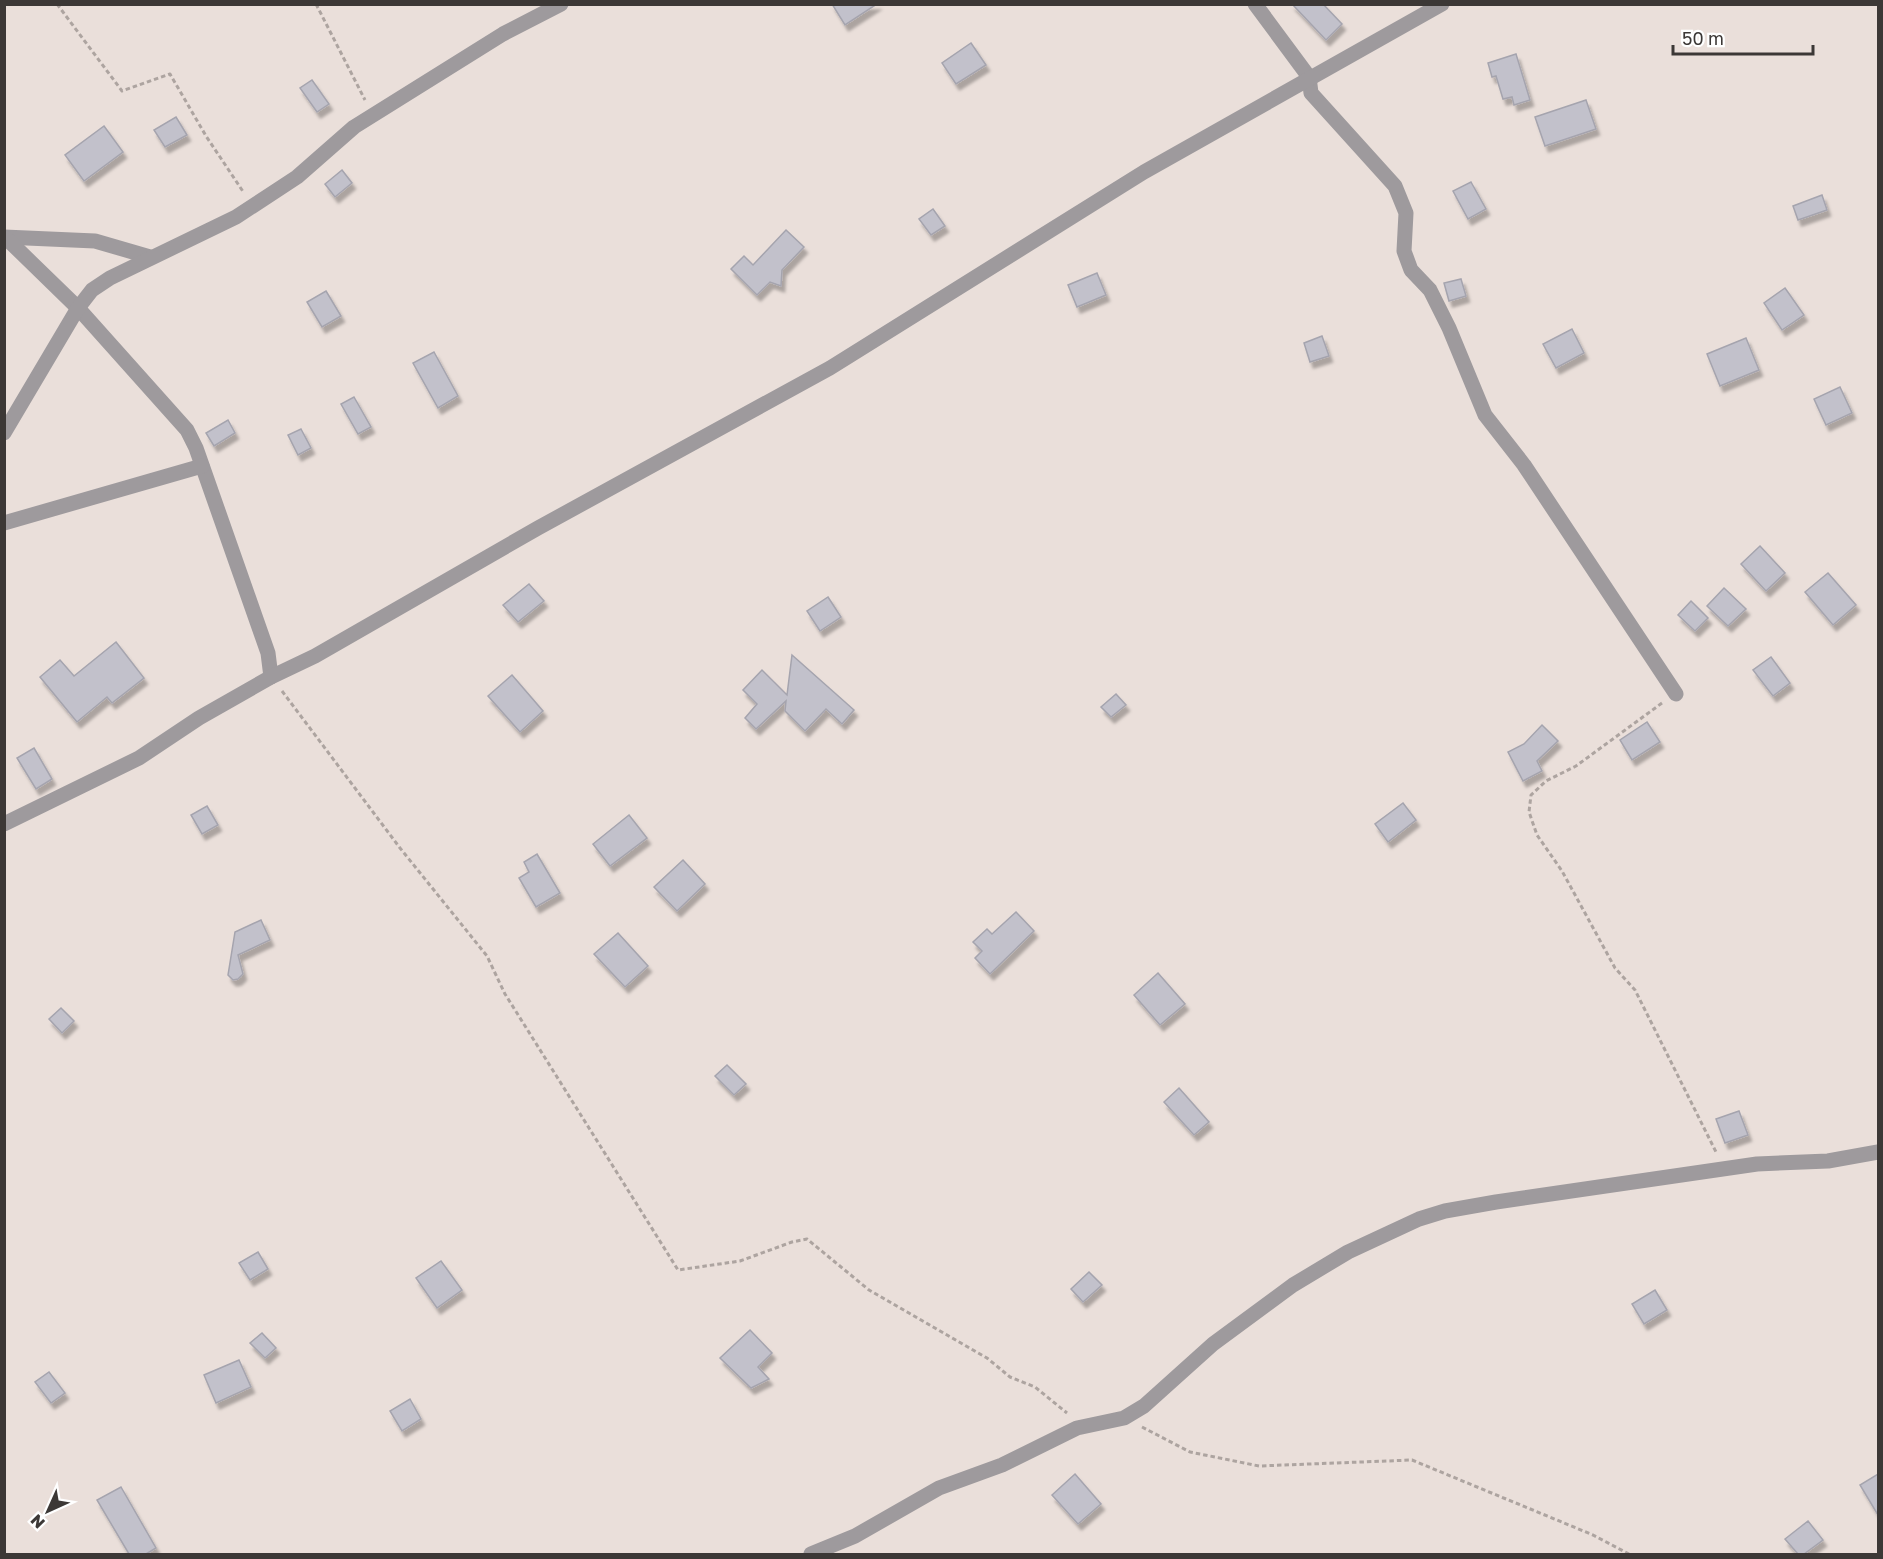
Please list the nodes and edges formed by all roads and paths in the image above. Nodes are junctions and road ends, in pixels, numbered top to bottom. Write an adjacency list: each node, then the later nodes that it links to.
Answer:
1 (57, 4): 8 (path)
2 (316, 4): 7 (path)
3 (561, 4): 7 (street)
4 (1255, 4): 6 (street)
5 (1442, 4): 6 (street)
6 (1309, 77): 15 (street); 16 (street)
7 (373, 115): 8 (street)
8 (254, 206): 10 (street)
9 (5, 238): 10 (street); 11 (street)
10 (150, 257): 11 (street)
11 (78, 308): 12 (street); 13 (street)
12 (4, 433)
13 (202, 466): 14 (street); 15 (street)
14 (4, 523)
15 (271, 677): 17 (street); 20 (path)
16 (1676, 694): 19 (path)
17 (4, 824)
18 (1878, 1152): 19 (street)
19 (1724, 1170): 21 (street)
20 (1071, 1414)
21 (1124, 1418): 22 (street); 23 (path)
22 (812, 1554)
23 (1629, 1554)

